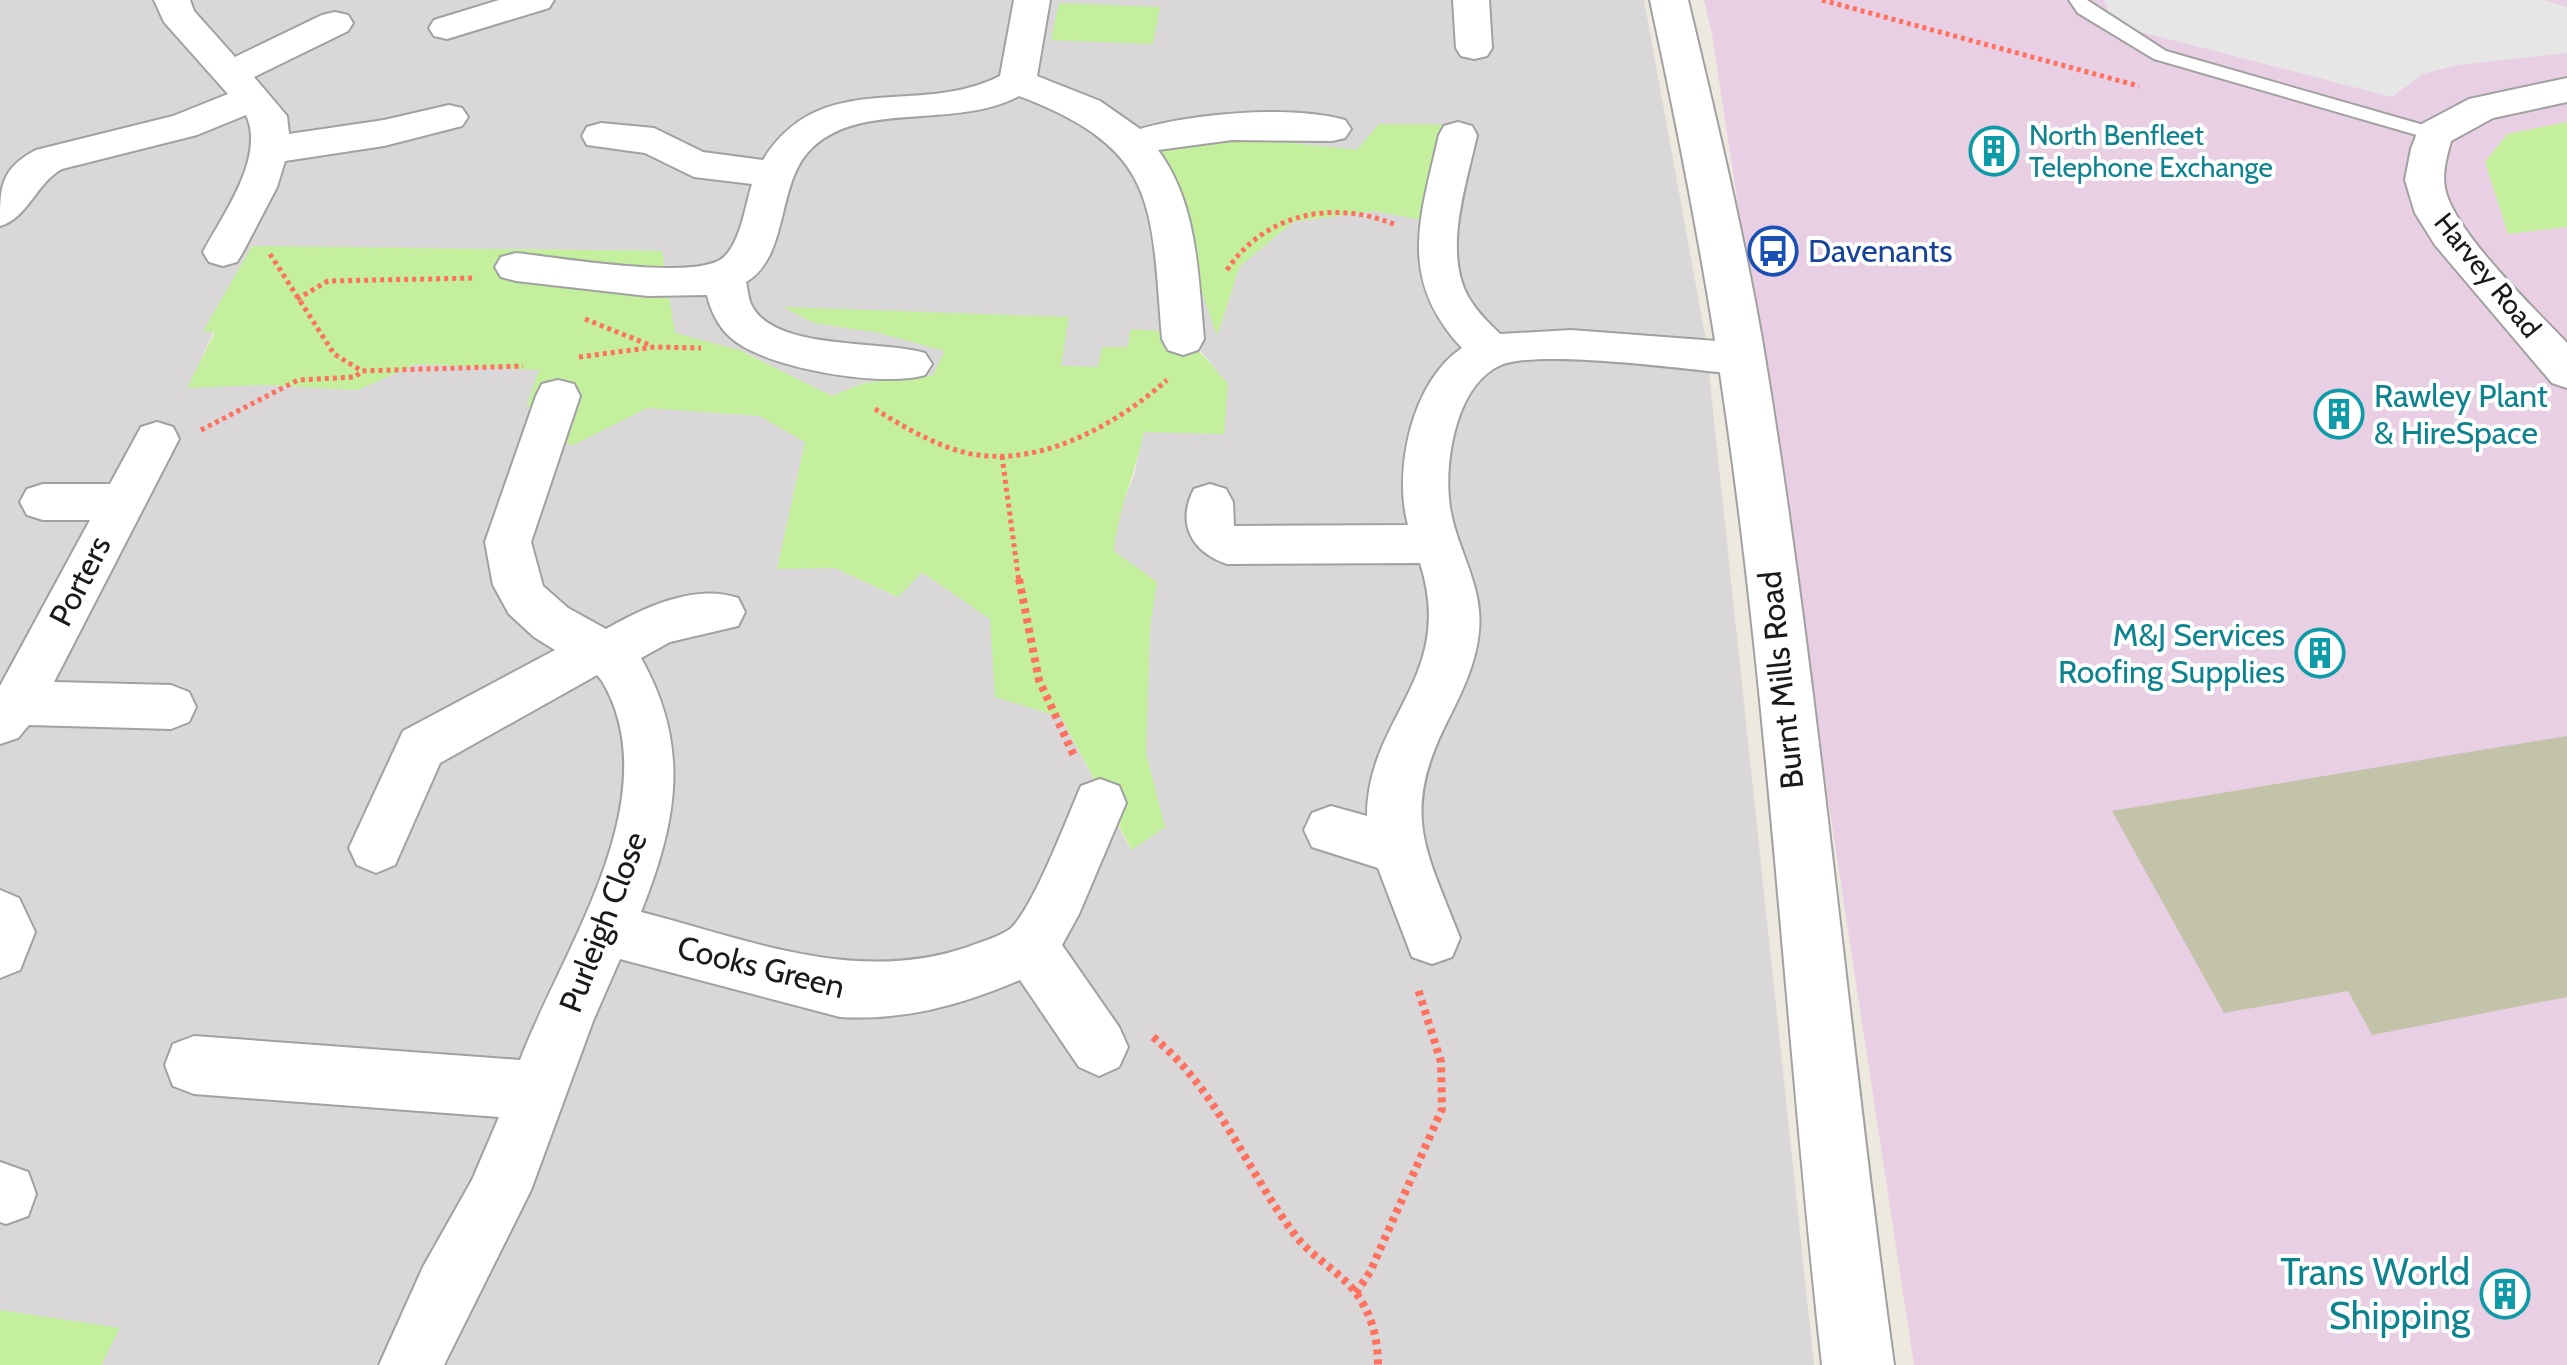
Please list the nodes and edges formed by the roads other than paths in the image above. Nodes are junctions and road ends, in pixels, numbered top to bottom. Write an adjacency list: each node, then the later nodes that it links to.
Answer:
1 (172, 0): 11 (street)
2 (536, 0): 8 (street)
3 (1032, 0): 10 (street)
4 (1471, 0): 9 (street)
5 (1670, 0): 27 (street, Burnt Mills Road)
6 (2078, 0): 15 (lane)
7 (335, 23): 11 (street)
8 (447, 28)
9 (1474, 48)
10 (1017, 82): 18 (street); 20 (street)
11 (243, 85): 19 (street); 21 (street)
12 (2567, 90): 15 (street)
13 (449, 117): 19 (street)
14 (1332, 130): 18 (street)
15 (2434, 134): 29 (street, Harvey Road)
16 (1458, 135): 26 (street)
17 (601, 136): 20 (street)
18 (1134, 144): 25 (street)
19 (268, 154): 22 (street)
20 (774, 174): 23 (street)
21 (0, 212)
22 (223, 252)
23 (735, 268): 24 (street); 28 (street)
24 (498, 272)
25 (1183, 338)
26 (1491, 350): 27 (street); 35 (street)
27 (1743, 359): 53 (street, Burnt Mills Road)
28 (910, 364)
29 (2567, 372)
30 (558, 396): 37 (street, Purleigh Close)
31 (172, 438): 33 (street, Porters)
32 (42, 502): 33 (street)
33 (120, 502): 39 (street, Porters)
34 (1210, 502): 35 (street)
35 (1438, 544): 43 (street)
36 (721, 612): 37 (street)
37 (603, 651): 42 (street); 45 (street, Purleigh Close)
38 (170, 708): 39 (street)
39 (8, 713)
40 (1100, 803): 46 (street)
41 (1331, 830): 43 (street)
42 (376, 848)
43 (1400, 849): 48 (street)
44 (0, 916): 47 (street)
45 (606, 929): 46 (street, Cooks Green); 51 (street, Purleigh Close)
46 (1030, 947): 49 (street)
47 (0, 951)
48 (1422, 955)
49 (1099, 1047)
50 (194, 1065): 51 (street)
51 (537, 1091): 52 (street, Purleigh Close)
52 (410, 1365)
53 (1858, 1365)

